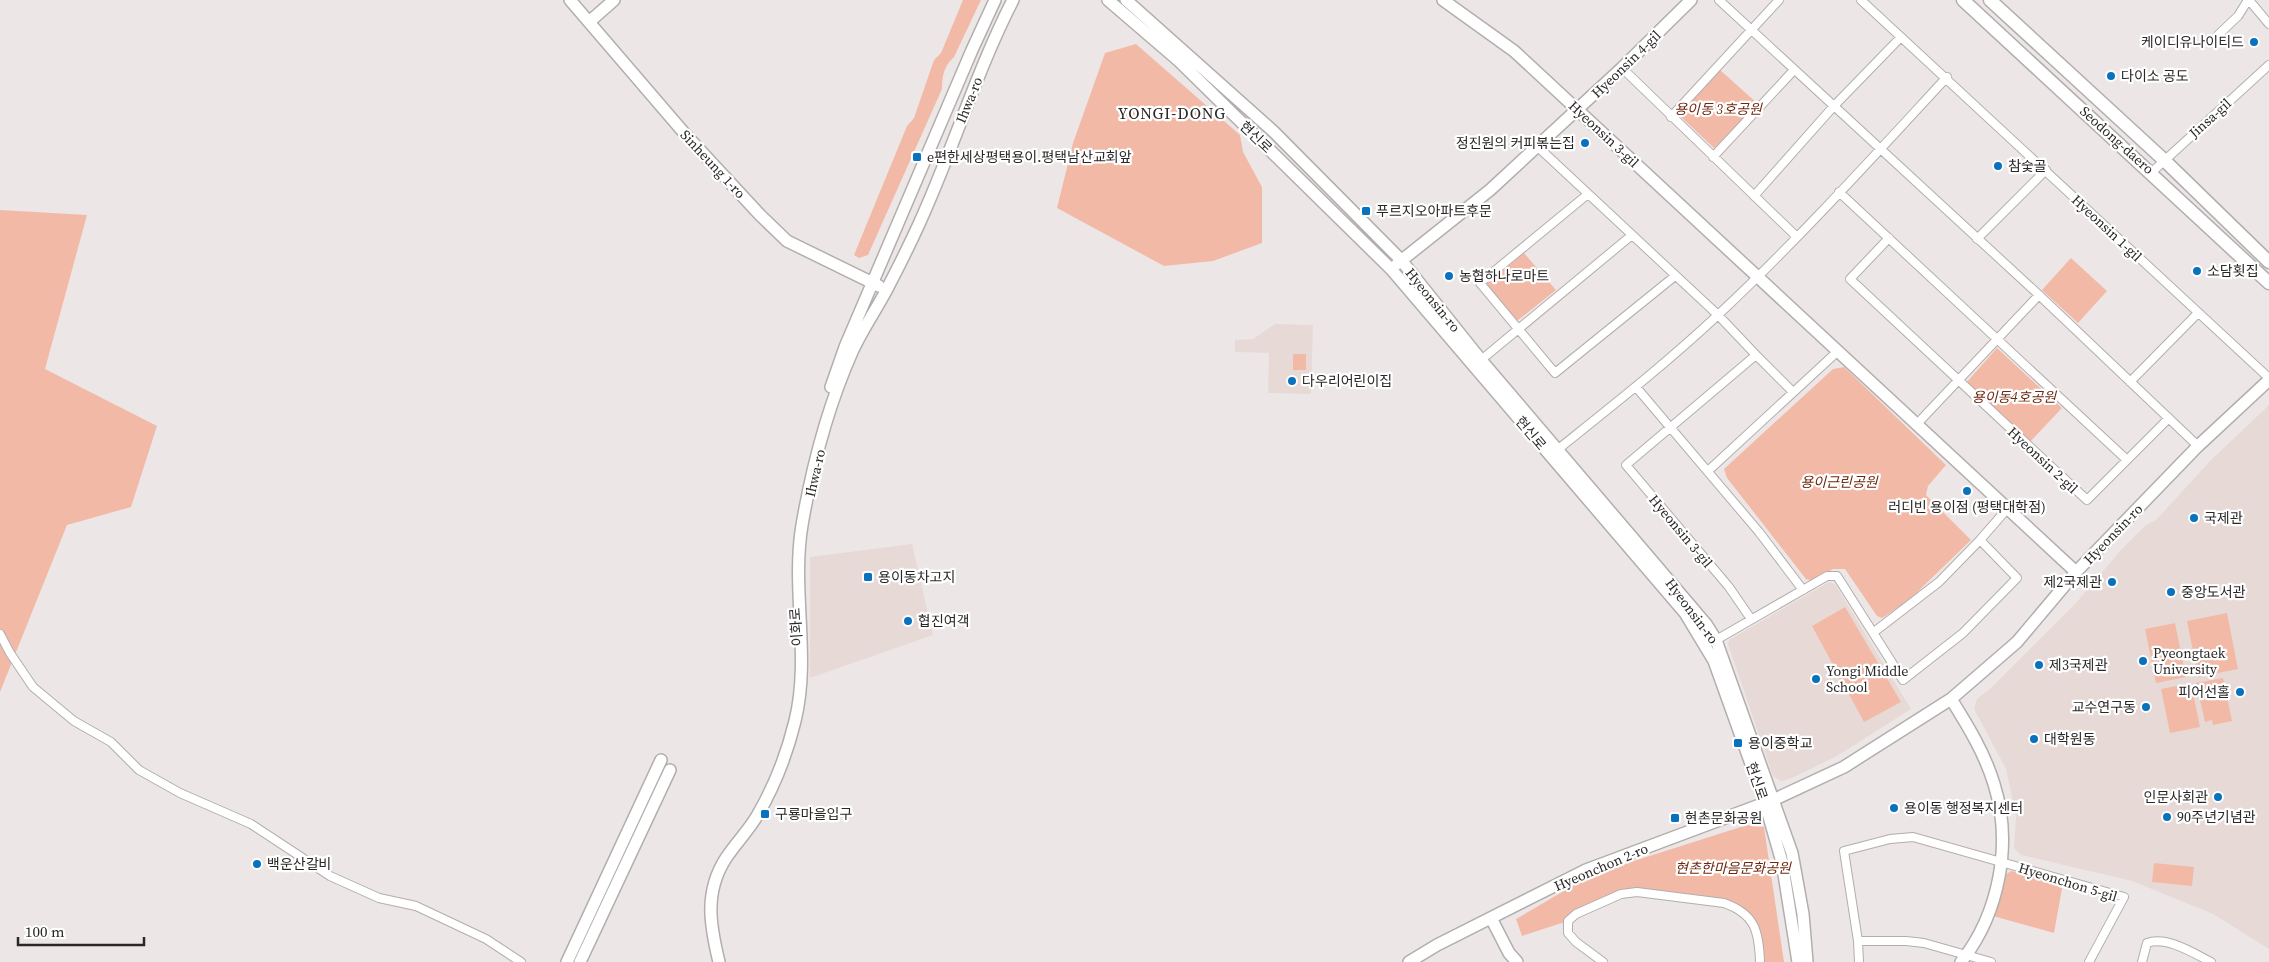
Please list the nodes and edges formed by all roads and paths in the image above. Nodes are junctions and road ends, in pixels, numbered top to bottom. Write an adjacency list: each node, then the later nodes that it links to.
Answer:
1 (570, 0): 15 (street, Sinheung 1-ro)
2 (614, 0): 15 (street)
3 (995, 0): 45 (street, 이화로)
4 (1013, 0): 47 (street, Ihwa-ro)
5 (1108, 0): 42 (street, 현신로)
6 (1126, 0): 40 (street, Hyeonsin-ro)
7 (1443, 0): 25 (street, Hyeonsin 3-gil)
8 (1691, 0): 21 (street, Hyeonsin 4-gil)
9 (1719, 0): 17 (street)
10 (1779, 0): 17 (street)
11 (1861, 0): 19 (street, Hyeonsin 1-gil)
12 (1963, 0): 32 (main road, Seodong-daero)
13 (1990, 0): 30 (main road, Seodong-daero)
14 (2249, 0): 16 (street); 18 (street)
15 (589, 22): 45 (street, Sinheung 1-ro)
16 (2269, 24)
17 (1752, 31): 22 (street); 26 (street)
18 (2218, 36)
19 (1901, 37): 23 (street, Hyeonsin 1-gil); 24 (street)
20 (2269, 65): 30 (street, Jinsa-gil)
21 (1622, 68): 25 (street, Hyeonsin 4-gil); 26 (street)
22 (1794, 70): 24 (street); 29 (street)
23 (1947, 77): 28 (street); 31 (street, Hyeonsin 1-gil)
24 (1833, 107): 28 (street); 35 (street)
25 (1578, 109): 27 (street, Hyeonsin 4-gil); 44 (street, Hyeonsin 3-gil)
26 (1671, 117): 29 (street)
27 (1538, 147): 34 (street); 40 (street, Hyeonsin 4-gil)
28 (1880, 150): 33 (street); 39 (street)
29 (1713, 158): 35 (street)
30 (2164, 160): 32 (street, Jinsa-gil); 41 (main road, Seodong-daero)
31 (2046, 170): 39 (street); 49 (street, Hyeonsin 1-gil)
32 (2152, 172): 46 (main road, Seodong-daero)
33 (1839, 192): 37 (street); 38 (street)
34 (1588, 194): 36 (street); 51 (street)
35 (1754, 196): 37 (street)
36 (1632, 235): 43 (street); 51 (street)
37 (1797, 237): 44 (street)
38 (1889, 238): 52 (street); 57 (street, Hyeonsin 2-gil)
39 (1978, 239): 48 (street)
40 (1401, 260): 42 (street, Hyeonsin 4-gil); 55 (street, Hyeonsin-ro)
41 (2269, 262)
42 (1391, 269): 79 (street, 현신로)
43 (1675, 276): 50 (street); 51 (street)
44 (1758, 277): 50 (street); 53 (street, Hyeonsin 3-gil)
45 (874, 283): 47 (street, Sinheung 1-ro); 87 (street, 이화로)
46 (2269, 283)
47 (887, 290): 88 (street, Ihwa-ro)
48 (2039, 295): 52 (street); 58 (street)
49 (2198, 313): 56 (street, Hyeonsin 1-gil); 58 (street)
50 (1718, 315): 54 (street); 59 (street)
51 (1519, 330): 55 (street)
52 (1999, 339): 57 (street); 66 (street)
53 (1838, 351): 60 (street); 62 (street, Hyeonsin 3-gil)
54 (1756, 354): 60 (street); 63 (street, Hyeonsin 3-gil)
55 (1481, 360): 65 (street, Hyeonsin-ro)
56 (2269, 379): 64 (street, Hyeonsin-ro)
57 (1958, 380): 62 (street); 66 (street, Hyeonsin 2-gil)
58 (2130, 382): 61 (street)
59 (1636, 387): 63 (street); 65 (street)
60 (1793, 392): 67 (street)
61 (2169, 418): 64 (street); 66 (street, Hyeonsin 2-gil)
62 (1916, 425): 68 (street, Hyeonsin 3-gil)
63 (1670, 428): 67 (street); 72 (street, Hyeonsin 3-gil)
64 (2198, 446): 70 (street, Hyeonsin-ro)
65 (1557, 450): 75 (street, Hyeonsin-ro)
66 (2127, 460)
67 (1708, 471): 71 (street)
68 (2007, 509): 69 (street); 70 (street, Hyeonsin 3-gil)
69 (1980, 540): 73 (street); 73 (street)
70 (2076, 572): 76 (street, Hyeonsin-ro)
71 (1803, 590): 72 (street); 73 (street)
72 (1751, 619): 75 (street)
73 (1874, 632)
74 (0, 634): 84 (street)
75 (1716, 640): 79 (street, Hyeonsin-ro)
76 (1951, 699): 79 (street, Hyeonsin-ro); 80 (street, Hyeonchon 5-gil)
77 (661, 760): 85 (street)
78 (670, 770): 86 (street)
79 (1769, 802): 81 (street, Hyeonchon 2-ro); 93 (street, 현신로); 94 (street)
80 (2002, 863): 82 (street, Hyeonchon 5-gil); 83 (street, Hyeonchon 5-gil); 97 (street, Hyeonchon 5-gil)
81 (1491, 918): 89 (street, Hyeonchon 2-ro); 90 (street)
82 (1858, 941): 83 (street); 95 (street, Hyeonchon 5-gil)
83 (1964, 958): 96 (street)
84 (521, 962)
85 (567, 962)
86 (580, 962)
87 (713, 962)
88 (719, 962)
89 (1409, 962)
90 (1517, 962)
91 (1603, 962): 92 (street)
92 (1760, 962)
93 (1798, 962)
94 (1807, 962)
95 (1859, 962)
96 (1991, 962)
97 (2089, 962)
98 (2142, 962): 99 (street)
99 (2211, 962)

